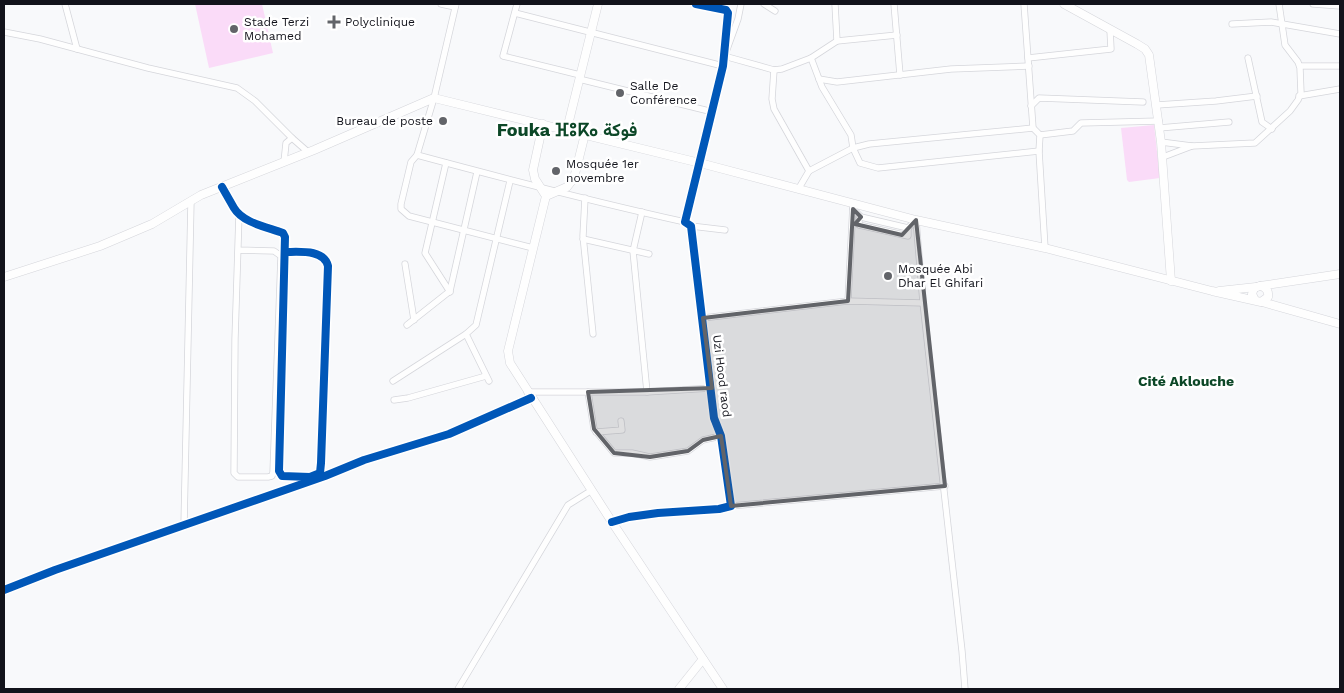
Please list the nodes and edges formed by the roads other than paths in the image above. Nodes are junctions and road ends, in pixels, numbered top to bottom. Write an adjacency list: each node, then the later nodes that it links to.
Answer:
1 (66, 4): 26 (street)
2 (441, 4): 14 (street)
3 (517, 4): 17 (street)
4 (598, 4): 22 (main road)
5 (696, 4): 27 (street)
6 (741, 4): 27 (street)
7 (764, 4): 16 (street)
8 (835, 4): 25 (street)
9 (894, 4): 24 (street)
10 (1024, 4): 29 (street)
11 (1064, 4): 20 (main road)
12 (1279, 4): 19 (street)
13 (1313, 4): 15 (street)
14 (456, 6): 42 (street)
15 (1340, 6)
16 (775, 10)
17 (515, 13): 22 (street); 37 (street)
18 (1232, 24): 19 (street)
19 (1282, 24): 23 (street); 33 (street)
20 (1110, 30): 29 (street); 44 (main road)
21 (4, 32): 26 (street)
22 (591, 33): 31 (street); 37 (main road)
23 (1340, 34)
24 (897, 35): 25 (street); 36 (street)
25 (837, 40): 28 (street)
26 (77, 49): 55 (street)
27 (724, 56): 31 (street); 35 (street)
28 (810, 58): 35 (street); 38 (street)
29 (1028, 58): 32 (street)
30 (1248, 58): 40 (street)
31 (723, 66): 46 (street)
32 (1028, 66): 36 (street); 45 (street)
33 (1300, 66): 34 (street); 41 (street)
34 (1340, 66)
35 (774, 70): 66 (street)
36 (900, 75): 38 (street)
37 (580, 77): 46 (street); 51 (main road)
38 (819, 79): 58 (street)
39 (1340, 89): 41 (street)
40 (1257, 96): 44 (street); 52 (street)
41 (1300, 96): 52 (street)
42 (434, 98): 48 (main road); 60 (main road); 61 (street)
43 (1143, 102): 45 (street)
44 (1157, 105): 49 (main road)
45 (1031, 106): 50 (street)
46 (712, 112): 65 (street)
47 (1229, 122): 49 (street)
48 (543, 124): 51 (main road); 69 (main road)
49 (1159, 124): 54 (street); 56 (main road)
50 (1033, 128): 54 (street); 58 (street)
51 (567, 129): 53 (main road)
52 (1272, 129): 57 (street)
53 (585, 134): 65 (main road); 72 (main road)
54 (1040, 135): 59 (street)
55 (292, 138): 60 (street); 63 (street)
56 (1161, 142): 57 (street); 62 (main road)
57 (1192, 146): 62 (street)
58 (853, 148): 59 (street); 66 (street)
59 (1039, 151): 88 (street)
60 (308, 152): 63 (main road)
61 (417, 156): 64 (street); 80 (street)
62 (1163, 157): 96 (main road)
63 (284, 162): 70 (main road)
64 (446, 163): 67 (street); 80 (street)
65 (700, 163): 71 (main road); 81 (street)
66 (809, 171): 71 (street)
67 (477, 172): 68 (street); 83 (street)
68 (510, 181): 69 (street); 85 (street)
69 (539, 186): 72 (street); 73 (main road)
70 (222, 187): 75 (main road); 78 (street)
71 (799, 188): 76 (main road)
72 (558, 191): 73 (main road); 74 (street)
73 (546, 196): 87 (main road)
74 (585, 198): 77 (street); 86 (street)
75 (191, 202): 95 (main road); 122 (street)
76 (853, 207): 79 (main road); 79 (street); 100 (street)
77 (642, 212): 81 (street); 90 (street)
78 (239, 214): 89 (street); 91 (street)
79 (916, 220): 88 (main road); 102 (street)
80 (433, 222): 83 (street); 99 (street)
81 (684, 222): 82 (street)
82 (691, 226): 84 (street); 103 (street, Uzi Hood raod)
83 (464, 230): 85 (street); 99 (street)
84 (724, 230)
85 (496, 238): 87 (street); 107 (street)
86 (583, 239): 90 (street); 108 (street)
87 (533, 248): 113 (main road)
88 (1045, 248): 96 (main road)
89 (238, 250): 89 (street)
90 (633, 250): 92 (street); 112 (street)
91 (285, 252): 91 (street)
92 (649, 254)
93 (405, 264): 104 (street)
94 (1340, 274): 97 (main road)
95 (4, 277)
96 (1171, 281): 98 (main road)
97 (1258, 286): 98 (main road); 101 (main road); 101 (main road)
98 (1212, 291): 101 (main road)
99 (450, 292): 104 (street)
100 (848, 301): 102 (street); 103 (street)
101 (1258, 301): 105 (main road)
102 (923, 303): 118 (street)
103 (703, 318): 110 (street, Uzi Hood raod)
104 (414, 320): 106 (street)
105 (1340, 324)
106 (407, 325)
107 (466, 334): 109 (street); 114 (street)
108 (593, 334)
109 (393, 381)
110 (712, 388): 112 (street); 117 (street, Uzi Hood raod)
111 (588, 392): 112 (street); 113 (street); 116 (street)
112 (647, 392)
113 (529, 395): 119 (main road); 122 (street)
114 (394, 400)
115 (621, 421): 116 (street)
116 (596, 432): 117 (street)
117 (721, 436): 120 (street, Uzi Hood raod)
118 (945, 486): 120 (street); 128 (street)
119 (592, 490): 121 (main road); 125 (street)
120 (731, 506): 121 (street)
121 (612, 522): 124 (main road)
122 (184, 525): 123 (street)
123 (4, 590)
124 (703, 659): 126 (main road); 127 (main road)
125 (458, 689)
126 (679, 689)
127 (723, 689)
128 (965, 689)

